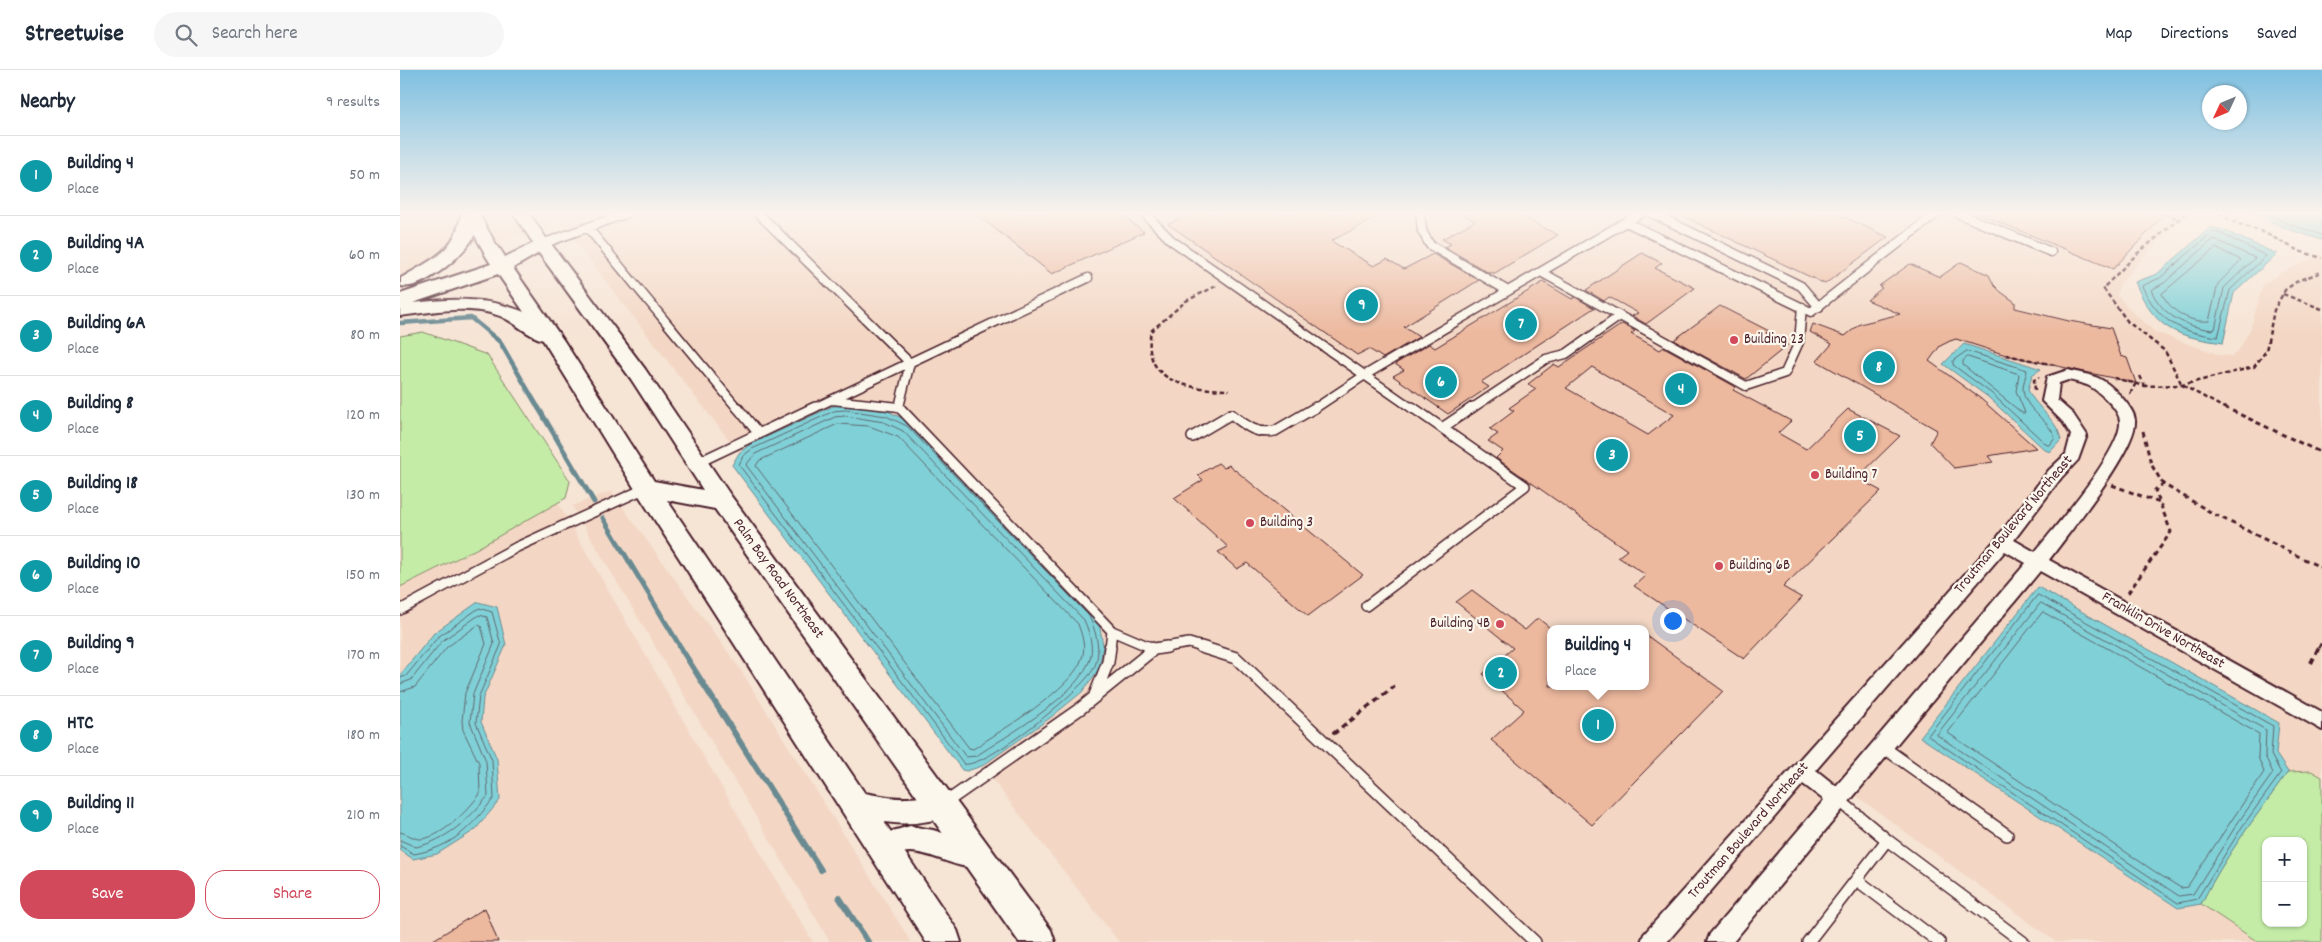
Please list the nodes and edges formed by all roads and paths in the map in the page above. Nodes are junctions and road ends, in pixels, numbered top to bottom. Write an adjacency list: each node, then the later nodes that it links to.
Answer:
1 (449, 254): 21 (main road)
2 (495, 254): 16 (street)
3 (514, 254): 16 (main road)
4 (549, 254): 49 (main road, Palm Bay Road Northeast)
5 (609, 254): 46 (lane)
6 (799, 254): 32 (lane)
7 (1191, 254): 20 (lane)
8 (1443, 254): 22 (lane)
9 (1572, 254): 17 (lane)
10 (1692, 254): 25 (lane)
11 (1735, 254): 26 (lane)
12 (1886, 254): 26 (lane)
13 (2137, 254): 38 (path)
14 (2308, 254): 15 (path)
15 (2322, 258)
16 (498, 259): 21 (main road); 24 (main road); 30 (main road)
17 (1541, 272): 22 (lane); 29 (lane)
18 (2322, 272): 23 (path)
19 (1088, 278): 32 (lane)
20 (1228, 280): 34 (lane); 40 (path)
21 (404, 284)
22 (1508, 291): 34 (lane)
23 (2283, 294): 27 (path); 38 (path)
24 (400, 301)
25 (1802, 307): 26 (lane); 29 (lane)
26 (1819, 307)
27 (2322, 309)
28 (400, 310): 30 (main road)
29 (1620, 316): 45 (lane)
30 (554, 341): 51 (main road)
31 (2006, 354): 33 (path)
32 (910, 363): 41 (lane); 43 (lane)
33 (2062, 367)
34 (1365, 375): 45 (lane); 47 (lane)
35 (2140, 376): 39 (path)
36 (2108, 377): 37 (path)
37 (2136, 383): 39 (path); 42 (path)
38 (2182, 385): 39 (path); 48 (path)
39 (2145, 386)
40 (1229, 390)
41 (832, 400): 43 (lane); 46 (lane)
42 (2132, 402)
43 (899, 407): 59 (lane)
44 (2142, 424): 50 (path)
45 (1442, 428): 57 (lane)
46 (759, 434): 49 (lane)
47 (1192, 437)
48 (2322, 453)
49 (697, 463): 52 (main road, Palm Bay Road Northeast)
50 (2163, 484): 55 (path); 56 (path)
51 (646, 488): 52 (main road); 58 (lane); 70 (main road)
52 (723, 502): 71 (main road, Palm Bay Road Northeast)
53 (2003, 542): 54 (street, Franklin Drive Northeast); 54 (street, Troutman Boulevard Northeast); 68 (street, Troutman Boulevard Northeast)
54 (2038, 560): 65 (street, Franklin Drive Northeast); 67 (street, Troutman Boulevard Northeast)
55 (2322, 568)
56 (2128, 593)
57 (1366, 606)
58 (400, 610)
59 (1112, 630): 61 (lane); 64 (lane)
60 (2322, 642): 62 (path)
61 (1154, 649): 64 (lane); 66 (lane)
62 (2311, 663)
63 (1394, 686): 66 (path)
64 (1094, 698): 71 (lane)
65 (2322, 722)
66 (1325, 741): 80 (lane)
67 (1883, 747): 69 (street, Troutman Boulevard Northeast); 72 (lane)
68 (1802, 771): 69 (street); 81 (street, Troutman Boulevard Northeast)
69 (1839, 800): 73 (lane); 82 (street, Troutman Boulevard Northeast)
70 (854, 803): 71 (street); 74 (main road)
71 (941, 806): 75 (main road, Palm Bay Road Northeast)
72 (2007, 835)
73 (1887, 840): 76 (lane); 84 (lane)
74 (882, 846): 75 (street); 78 (main road)
75 (977, 856): 79 (main road, Palm Bay Road Northeast)
76 (1857, 880): 77 (lane); 83 (lane)
77 (1935, 940)
78 (946, 942)
79 (1039, 942)
80 (1535, 942)
81 (1652, 942)
82 (1718, 942)
83 (1808, 942)
84 (2023, 942)

